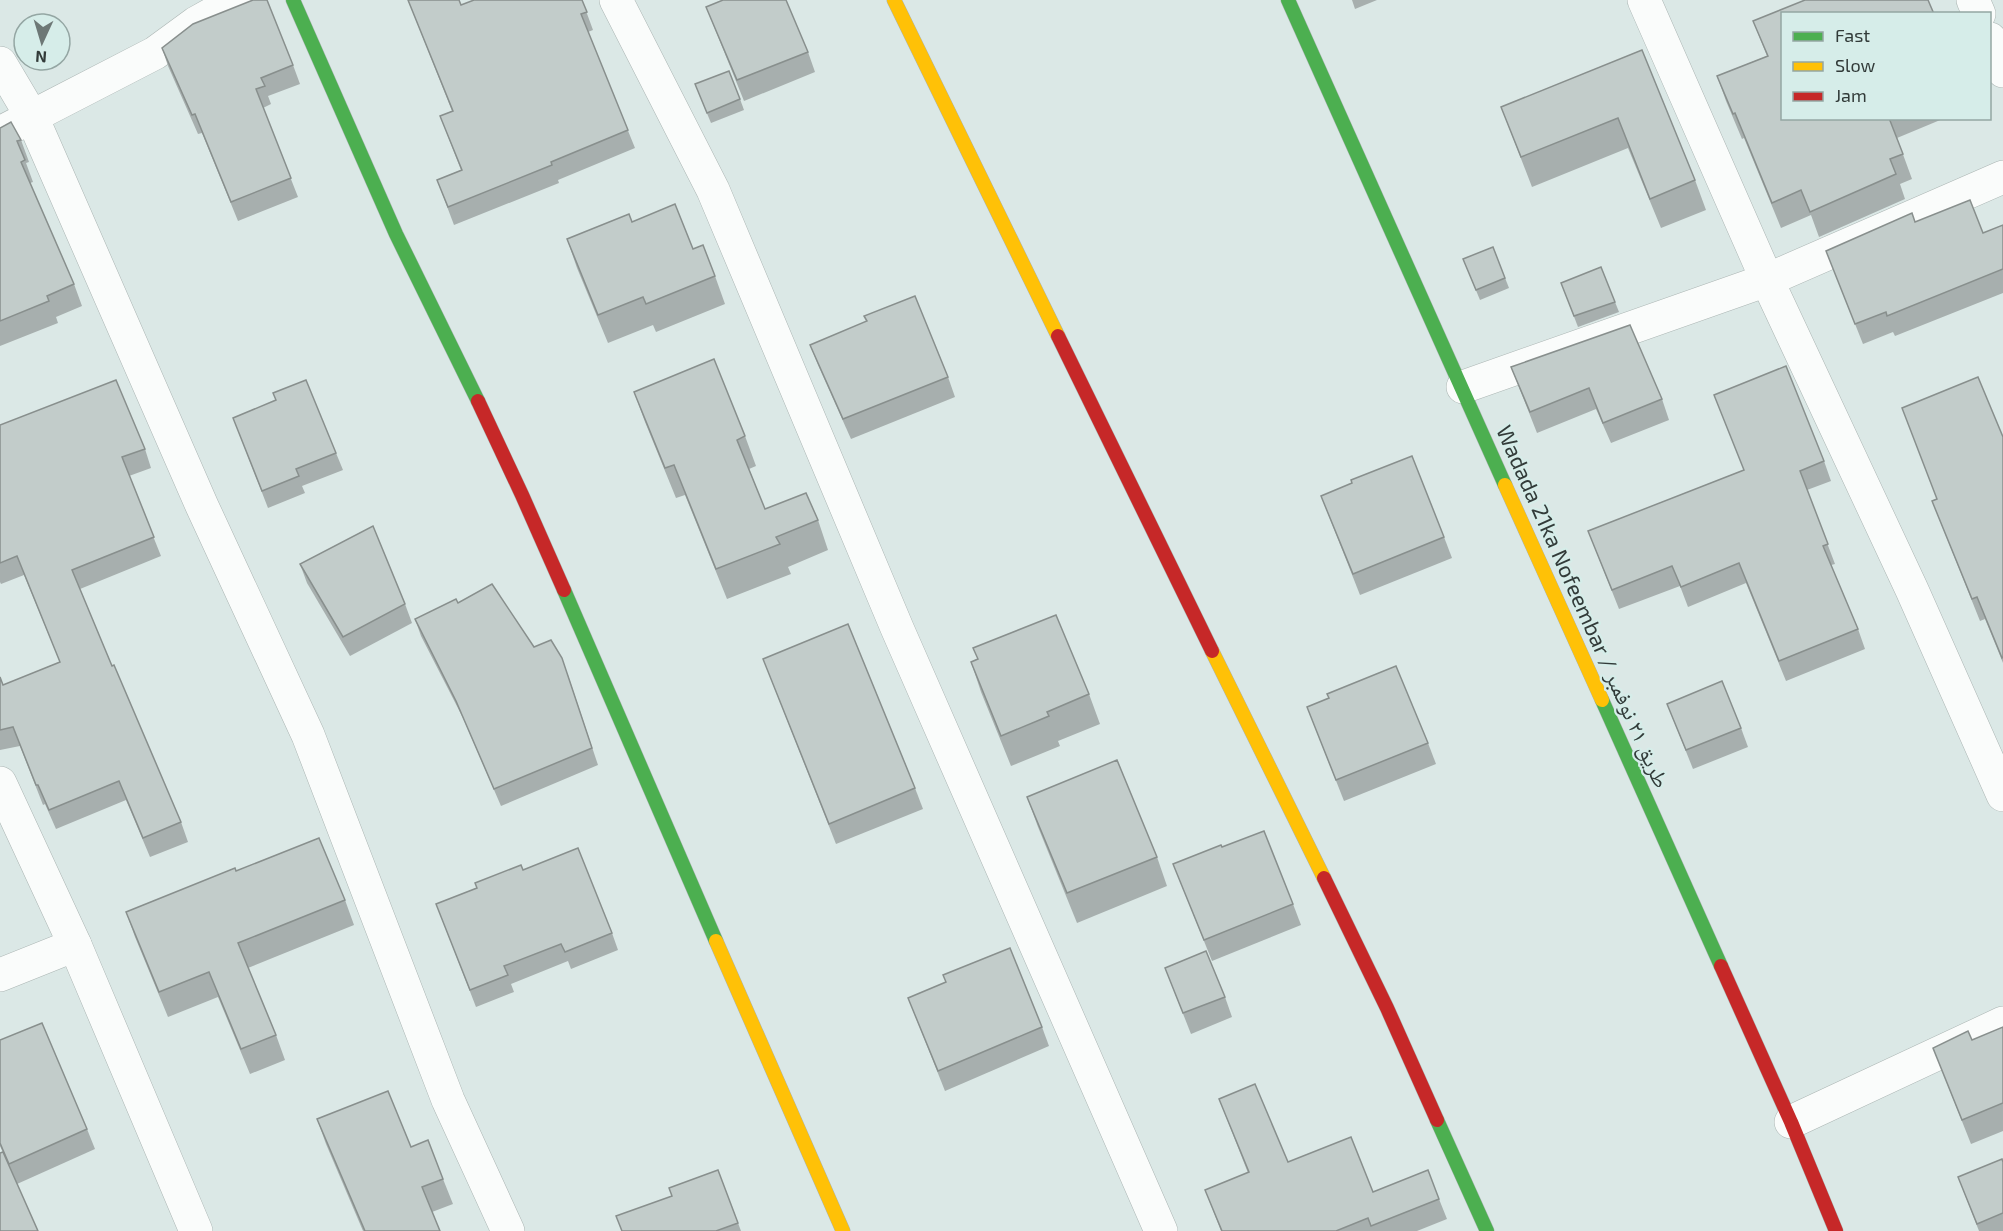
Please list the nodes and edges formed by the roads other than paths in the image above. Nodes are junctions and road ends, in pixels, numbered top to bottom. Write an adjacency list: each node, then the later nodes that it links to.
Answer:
1 (237, 0): 10 (street)
2 (293, 0): 23 (street)
3 (616, 0): 24 (street)
4 (894, 0): 25 (street)
5 (1288, 0): 14 (street, Wadada 21ka Nofeembar / طريق ٢١ نوفمبر)
6 (1644, 0): 13 (street)
7 (1991, 44): 9 (street)
8 (0, 63): 10 (street)
9 (2003, 71)
10 (32, 117): 11 (street); 22 (street)
11 (0, 132)
12 (2003, 177): 13 (street)
13 (1767, 280): 14 (street); 16 (street)
14 (1463, 387): 20 (street, Wadada 21ka Nofeembar / طريق ٢١ نوفمبر)
15 (0, 783): 17 (street)
16 (2003, 795)
17 (75, 945): 18 (street); 21 (street)
18 (0, 975)
19 (2003, 1023): 20 (street)
20 (1791, 1122): 26 (street, Wadada 21ka Nofeembar / طريق ٢١ نوفمبر)
21 (196, 1231)
22 (508, 1231)
23 (843, 1231)
24 (1161, 1231)
25 (1487, 1231)
26 (1836, 1231)

